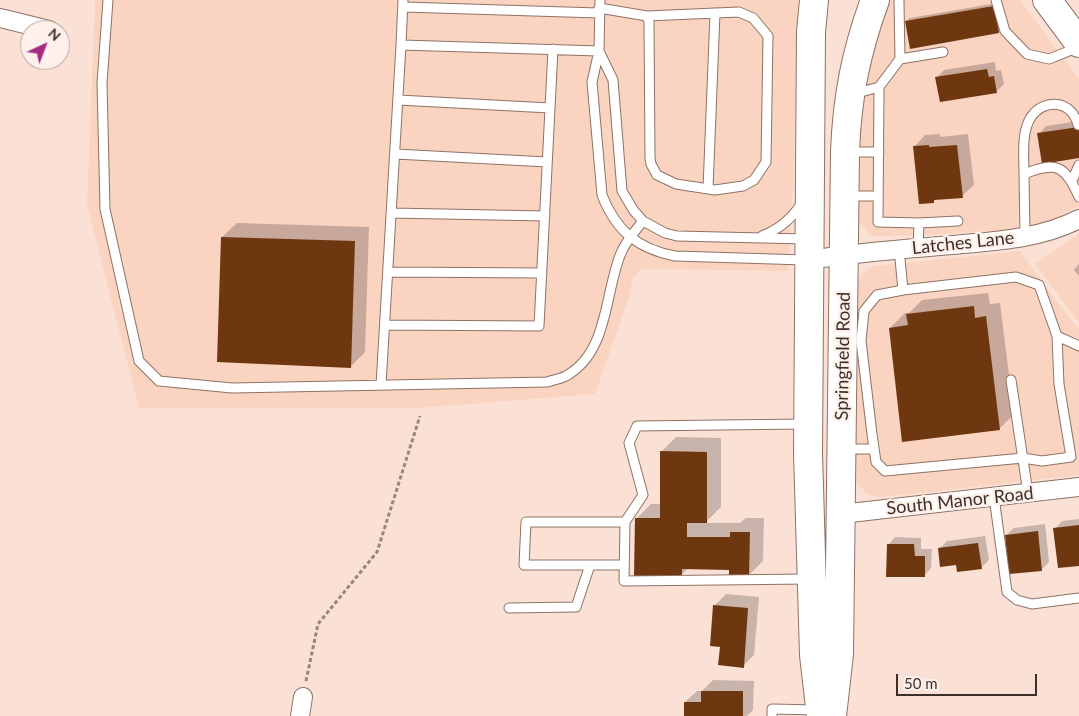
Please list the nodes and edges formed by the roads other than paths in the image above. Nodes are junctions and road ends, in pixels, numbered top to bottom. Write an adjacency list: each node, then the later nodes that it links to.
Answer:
1 (108, 0): 57 (lane)
2 (814, 0): 31 (main road, Springfield Road)
3 (996, 0): 14 (lane)
4 (1047, 0): 12 (main road)
5 (887, 2): 18 (lane); 20 (main road, Springfield Road)
6 (403, 3): 7 (lane); 13 (lane)
7 (600, 7): 9 (lane); 16 (lane)
8 (715, 13): 9 (lane); 32 (lane); 32 (lane)
9 (647, 16): 32 (lane)
10 (0, 18): 11 (street)
11 (20, 23)
12 (1079, 43)
13 (402, 45): 15 (lane); 21 (lane)
14 (1079, 47)
15 (553, 49): 16 (lane); 22 (lane)
16 (599, 51): 39 (lane); 42 (lane)
17 (943, 52): 18 (lane)
18 (900, 59): 19 (lane)
19 (879, 87): 20 (lane); 25 (lane)
20 (849, 96): 24 (main road, Springfield Road)
21 (398, 100): 22 (lane); 26 (lane)
22 (550, 108): 27 (lane)
23 (1078, 125): 29 (lane)
24 (845, 152): 25 (lane); 33 (main road, Springfield Road)
25 (879, 152): 34 (lane)
26 (395, 154): 27 (lane); 36 (lane)
27 (547, 162): 37 (lane)
28 (1079, 165): 30 (lane)
29 (1024, 174): 30 (lane); 43 (lane)
30 (1072, 181): 35 (lane)
31 (810, 185): 44 (lane); 46 (main road, Springfield Road)
32 (708, 189)
33 (844, 196): 34 (lane); 48 (main road, Springfield Road)
34 (878, 196): 41 (lane)
35 (1079, 197)
36 (391, 213): 37 (lane); 49 (lane)
37 (545, 216): 50 (lane)
38 (1079, 219): 43 (street, Latches Lane)
39 (643, 221): 42 (lane); 44 (lane)
40 (958, 221): 41 (lane)
41 (918, 222): 45 (lane)
42 (630, 237): 46 (lane); 57 (lane)
43 (1025, 237): 45 (street, Latches Lane)
44 (757, 238): 46 (lane)
45 (918, 248): 47 (street, Latches Lane)
46 (810, 249): 48 (street, Latches Lane); 58 (main road, Springfield Road)
47 (900, 249): 48 (street, Latches Lane); 51 (lane)
48 (844, 254): 54 (main road, Springfield Road)
49 (388, 272): 50 (lane); 52 (lane)
50 (542, 273): 52 (lane)
51 (903, 290): 53 (lane); 54 (lane)
52 (385, 325): 57 (lane)
53 (1057, 336): 55 (lane); 61 (lane)
54 (852, 341): 59 (main road, Springfield Road); 60 (lane)
55 (1079, 346)
56 (1011, 380): 62 (lane)
57 (381, 385)
58 (808, 424): 67 (lane); 70 (main road, Springfield Road)
59 (842, 449): 60 (lane); 66 (main road, Springfield Road)
60 (874, 449): 62 (lane)
61 (1075, 456): 62 (lane)
62 (1023, 458): 64 (lane)
63 (1079, 487): 64 (street, South Manor Road)
64 (1028, 493): 65 (street, South Manor Road)
65 (994, 497): 66 (street, South Manor Road); 71 (lane)
66 (841, 514): 74 (main road, Springfield Road)
67 (625, 522): 68 (lane); 69 (lane)
68 (590, 565): 69 (lane); 72 (lane)
69 (624, 565): 70 (lane)
70 (812, 579): 74 (main road, Springfield Road)
71 (1079, 598)
72 (509, 608)
73 (303, 697): 75 (street)
74 (824, 714): 76 (lane)
75 (300, 716)
76 (772, 716)

